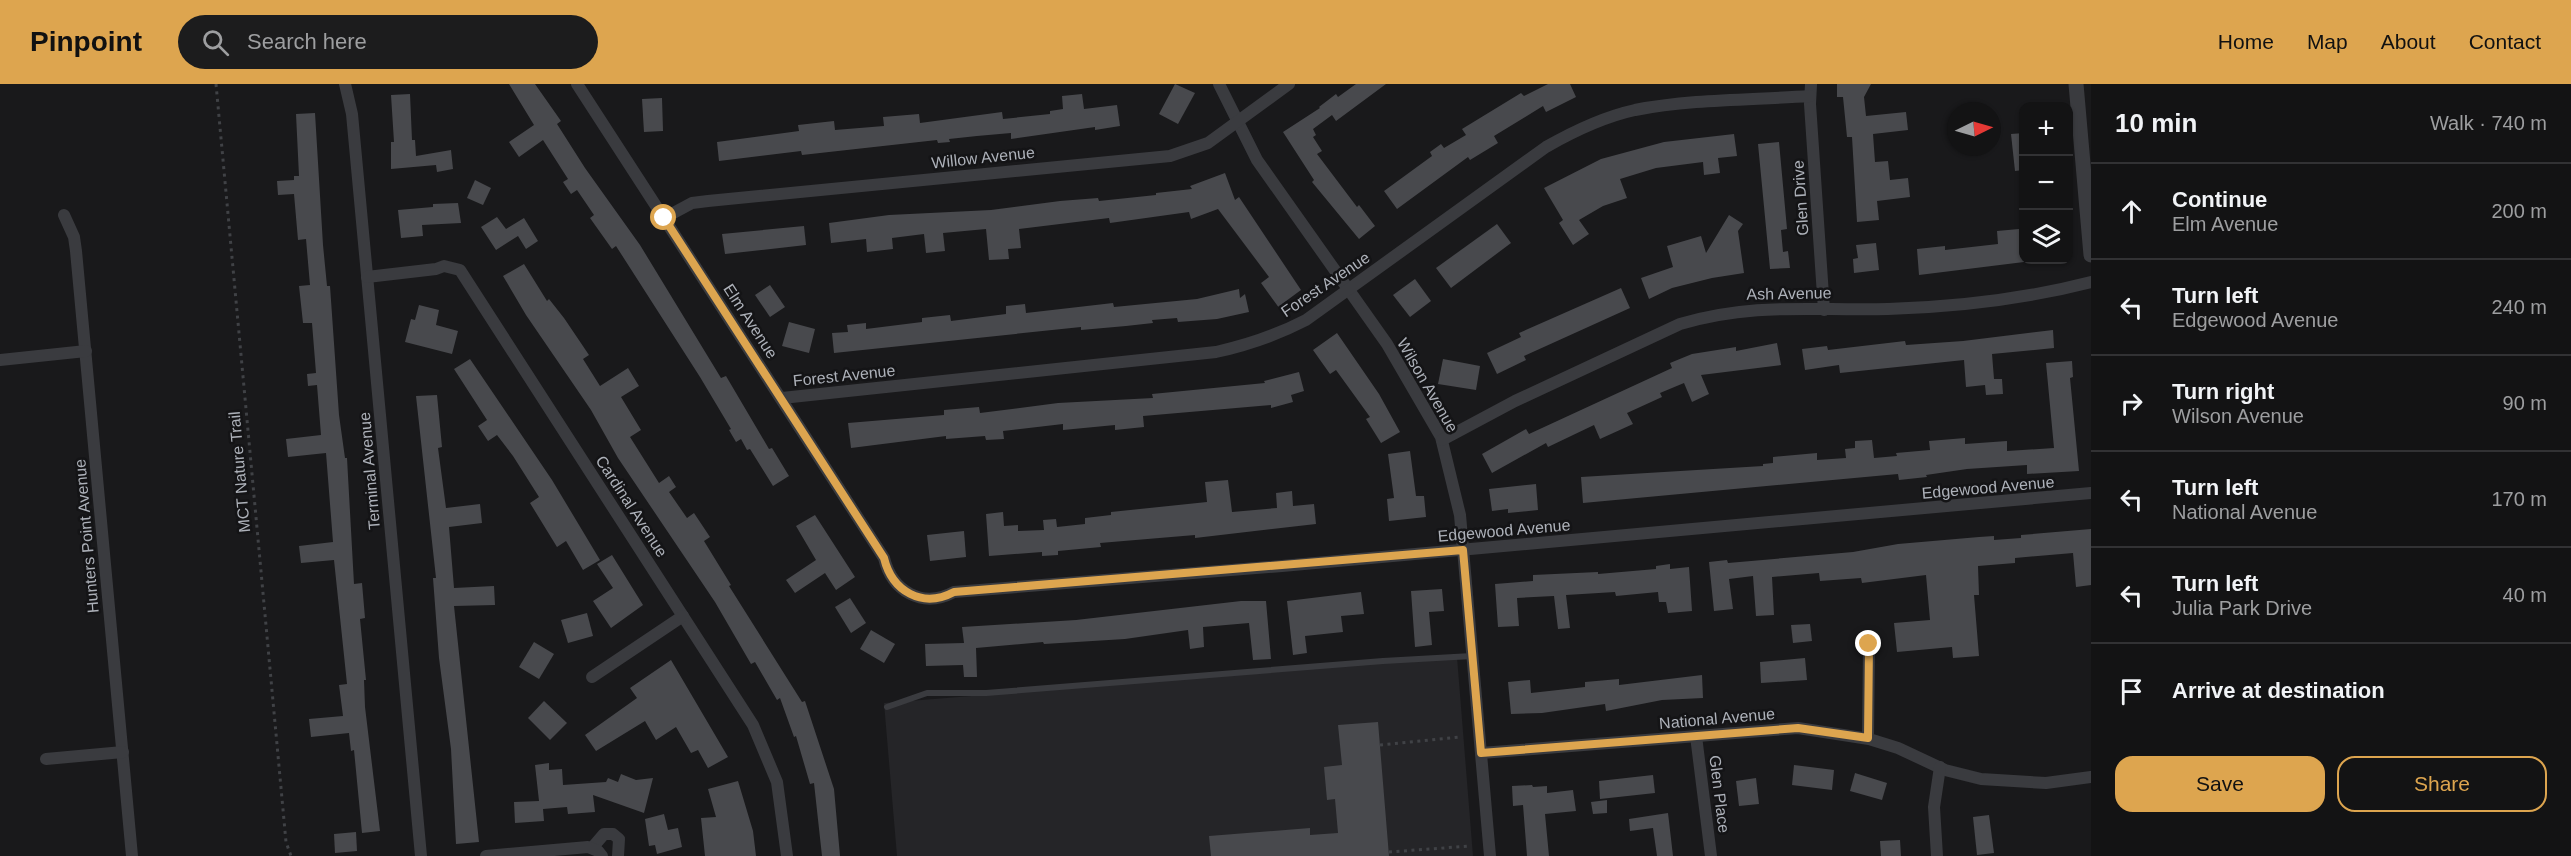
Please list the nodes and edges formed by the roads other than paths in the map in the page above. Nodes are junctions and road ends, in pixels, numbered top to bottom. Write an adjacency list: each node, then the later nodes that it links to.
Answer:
1 (345, 84): 11 (street, Terminal Avenue)
2 (577, 84): 9 (street, Elm Avenue)
3 (1219, 84): 7 (street, Wilson Avenue)
4 (1289, 84): 7 (street, Willow Avenue)
5 (2076, 84): 10 (street)
6 (1811, 90): 13 (street, Forest Avenue); 14 (street, Glen Drive)
7 (1236, 123): 9 (street, Willow Avenue); 13 (street, Wilson Avenue)
8 (64, 215): 15 (street, Hunters Point Avenue)
9 (664, 218): 17 (street, Elm Avenue)
10 (2091, 255)
11 (367, 277): 22 (street, Cardinal Avenue); 36 (street, Terminal Avenue)
12 (2091, 282): 14 (street, Ash Avenue)
13 (1348, 290): 17 (street, Forest Avenue); 18 (street, Wilson Avenue)
14 (1824, 309): 18 (street, Ash Avenue)
15 (86, 351): 16 (street); 29 (street, Hunters Point Avenue)
16 (0, 360)
17 (782, 398): 21 (street, Elm Avenue)
18 (1442, 440): 20 (street, Wilson Avenue)
19 (2091, 493): 20 (street, Edgewood Avenue)
20 (1463, 550): 21 (street, Edgewood Avenue); 24 (street, Wilson Avenue)
21 (921, 598)
22 (683, 616): 25 (street); 39 (street, Cardinal Avenue)
23 (1869, 644): 28 (street)
24 (1473, 656): 26 (lane); 30 (street, Wilson Avenue)
25 (592, 677)
26 (887, 707)
27 (1696, 736): 28 (street, National Avenue); 30 (street, National Avenue); 41 (street, Glen Place)
28 (1868, 738): 32 (street, National Avenue)
29 (123, 752): 31 (street); 35 (street, Hunters Point Avenue)
30 (1481, 753): 40 (street, Wilson Avenue)
31 (46, 759)
32 (1940, 767): 33 (street, National Avenue); 42 (street)
33 (2091, 777)
34 (597, 852): 37 (street); 38 (street)
35 (132, 856)
36 (421, 856)
37 (486, 856)
38 (618, 856)
39 (787, 856)
40 (1490, 856)
41 (1711, 856)
42 (1937, 856)

